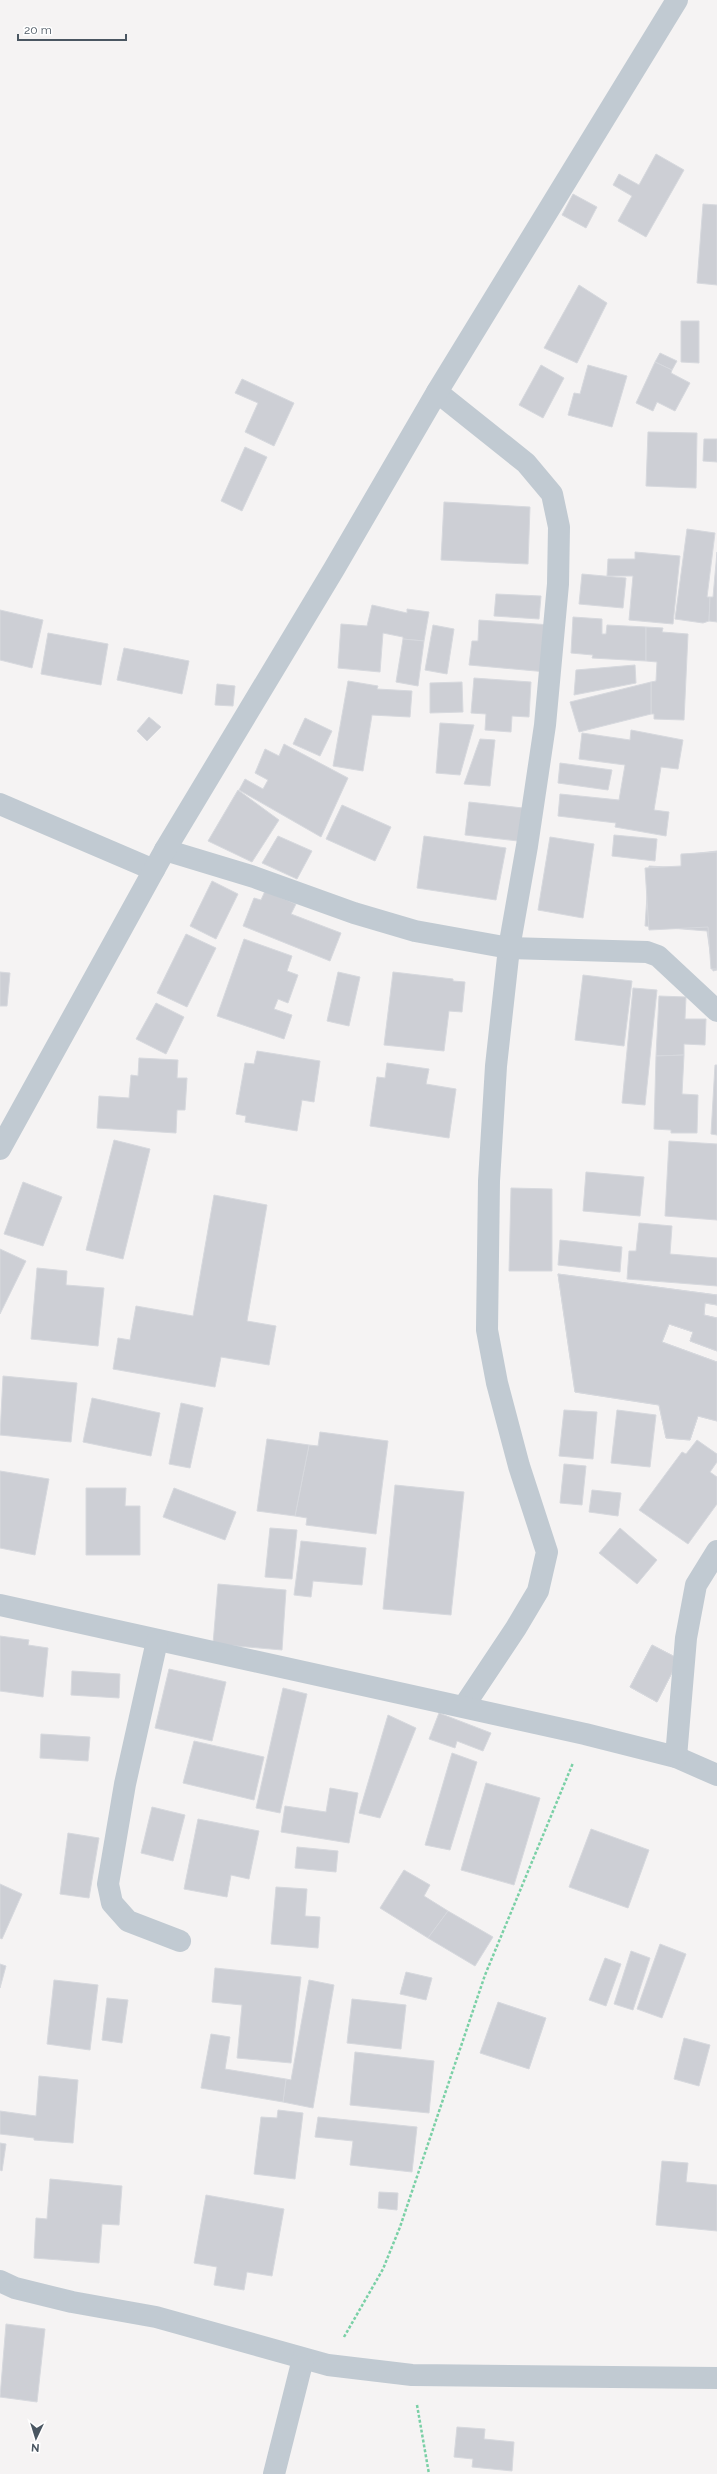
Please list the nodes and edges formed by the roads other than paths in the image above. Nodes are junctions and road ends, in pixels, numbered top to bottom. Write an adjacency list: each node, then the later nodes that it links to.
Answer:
1 (677, 0): 2 (street)
2 (437, 392): 4 (street); 6 (street)
3 (0, 804): 5 (street)
4 (165, 850): 5 (street); 6 (street)
5 (154, 870): 8 (street)
6 (508, 948): 7 (street); 12 (street)
7 (717, 1011)
8 (0, 1149)
9 (717, 1551): 13 (street)
10 (0, 1605): 11 (street)
11 (156, 1641): 12 (street); 15 (street)
12 (464, 1706): 13 (street)
13 (676, 1757): 14 (street)
14 (717, 1775)
15 (180, 1941)
16 (0, 2281): 17 (street)
17 (303, 2359): 18 (street); 19 (street)
18 (717, 2378)
19 (274, 2474)

